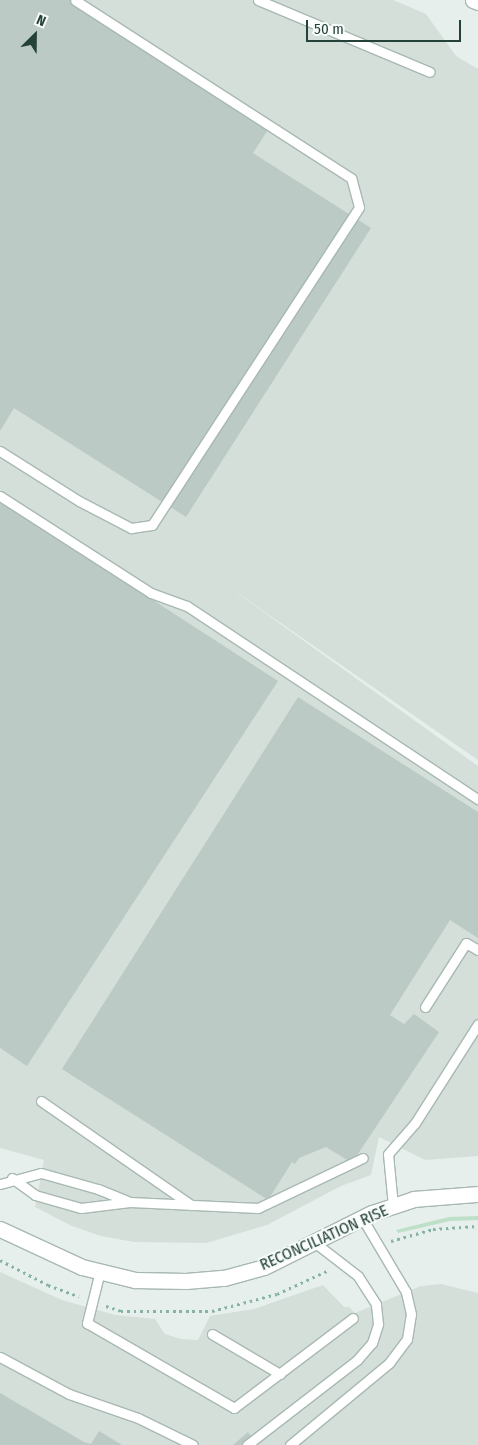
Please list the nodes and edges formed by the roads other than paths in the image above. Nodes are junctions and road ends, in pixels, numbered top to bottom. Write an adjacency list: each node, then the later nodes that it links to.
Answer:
1 (75, 0): 6 (lane)
2 (258, 0): 5 (lane)
3 (473, 0): 4 (street)
4 (478, 2)
5 (430, 72)
6 (0, 451)
7 (0, 496): 8 (lane)
8 (478, 800)
9 (478, 950): 10 (lane)
10 (425, 1007)
11 (478, 1024): 19 (lane)
12 (41, 1101): 18 (lane)
13 (363, 1158): 18 (lane)
14 (12, 1178): 15 (lane); 17 (lane); 17 (lane)
15 (0, 1184)
16 (478, 1194): 19 (street, RECONCILIATION RISE)
17 (130, 1202): 18 (lane)
18 (190, 1205)
19 (393, 1206): 20 (street, RECONCILIATION RISE)
20 (362, 1218): 22 (street, RECONCILIATION RISE); 30 (lane)
21 (0, 1229): 23 (street, RECONCILIATION RISE)
22 (314, 1242): 23 (street, RECONCILIATION RISE); 29 (lane)
23 (100, 1271): 27 (lane)
24 (353, 1318): 27 (lane)
25 (212, 1334): 27 (lane)
26 (0, 1357): 28 (lane)
27 (280, 1374)
28 (193, 1445)
29 (247, 1445)
30 (290, 1445)

